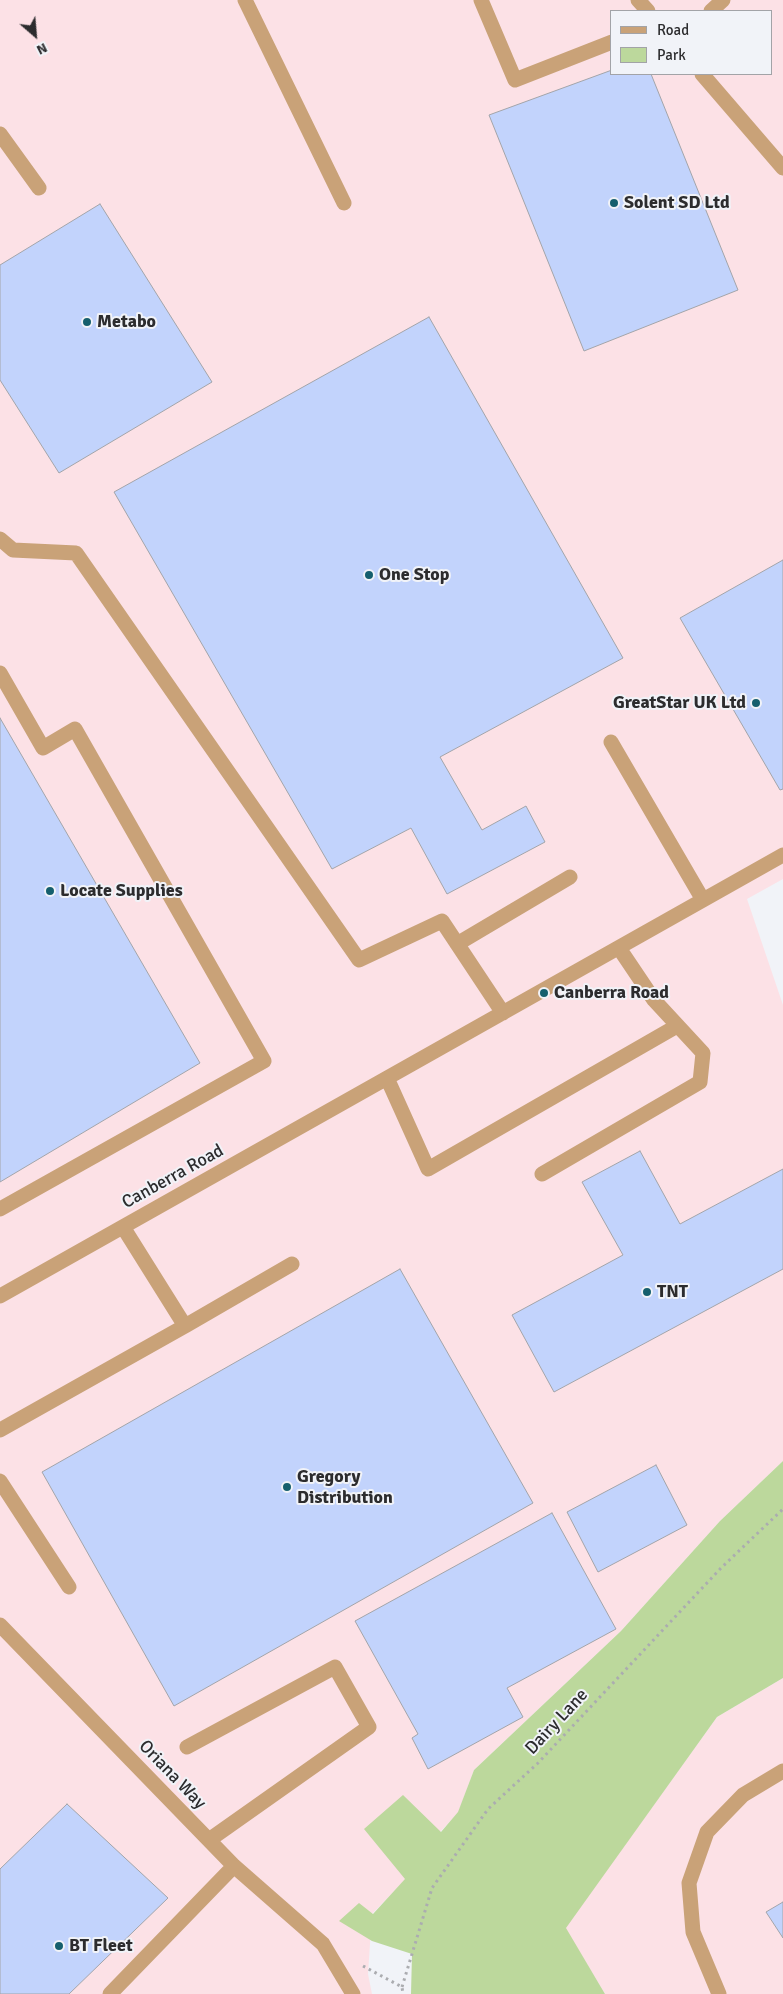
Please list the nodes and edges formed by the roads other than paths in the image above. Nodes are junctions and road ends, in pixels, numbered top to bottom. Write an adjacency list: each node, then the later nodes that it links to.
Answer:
1 (246, 0): 10 (street)
2 (481, 0): 5 (street)
3 (723, 0): 4 (street)
4 (712, 10)
5 (610, 43)
6 (703, 75): 8 (street)
7 (0, 134): 9 (street)
8 (783, 168)
9 (39, 188)
10 (344, 203)
11 (0, 539): 17 (street)
12 (0, 673): 23 (street)
13 (611, 742): 16 (street)
14 (783, 855): 16 (street, Canberra Road)
15 (570, 877): 17 (street)
16 (703, 900): 18 (street, Canberra Road)
17 (457, 944): 19 (street)
18 (619, 948): 19 (street, Canberra Road); 20 (street)
19 (503, 1013): 21 (street, Canberra Road)
20 (677, 1026): 21 (street); 22 (street)
21 (387, 1078): 24 (street, Canberra Road)
22 (542, 1174)
23 (0, 1209)
24 (123, 1226): 26 (street, Canberra Road); 27 (street)
25 (292, 1264): 27 (street)
26 (0, 1296)
27 (185, 1326): 28 (street)
28 (0, 1430)
29 (0, 1481): 30 (street)
30 (69, 1588)
31 (2, 1632): 34 (street, Oriana Way)
32 (188, 1747): 34 (street)
33 (783, 1771): 38 (street)
34 (209, 1840): 35 (street, Oriana Way)
35 (234, 1866): 36 (street); 37 (street, Oriana Way)
36 (110, 1994)
37 (353, 1994)
38 (718, 1994)

